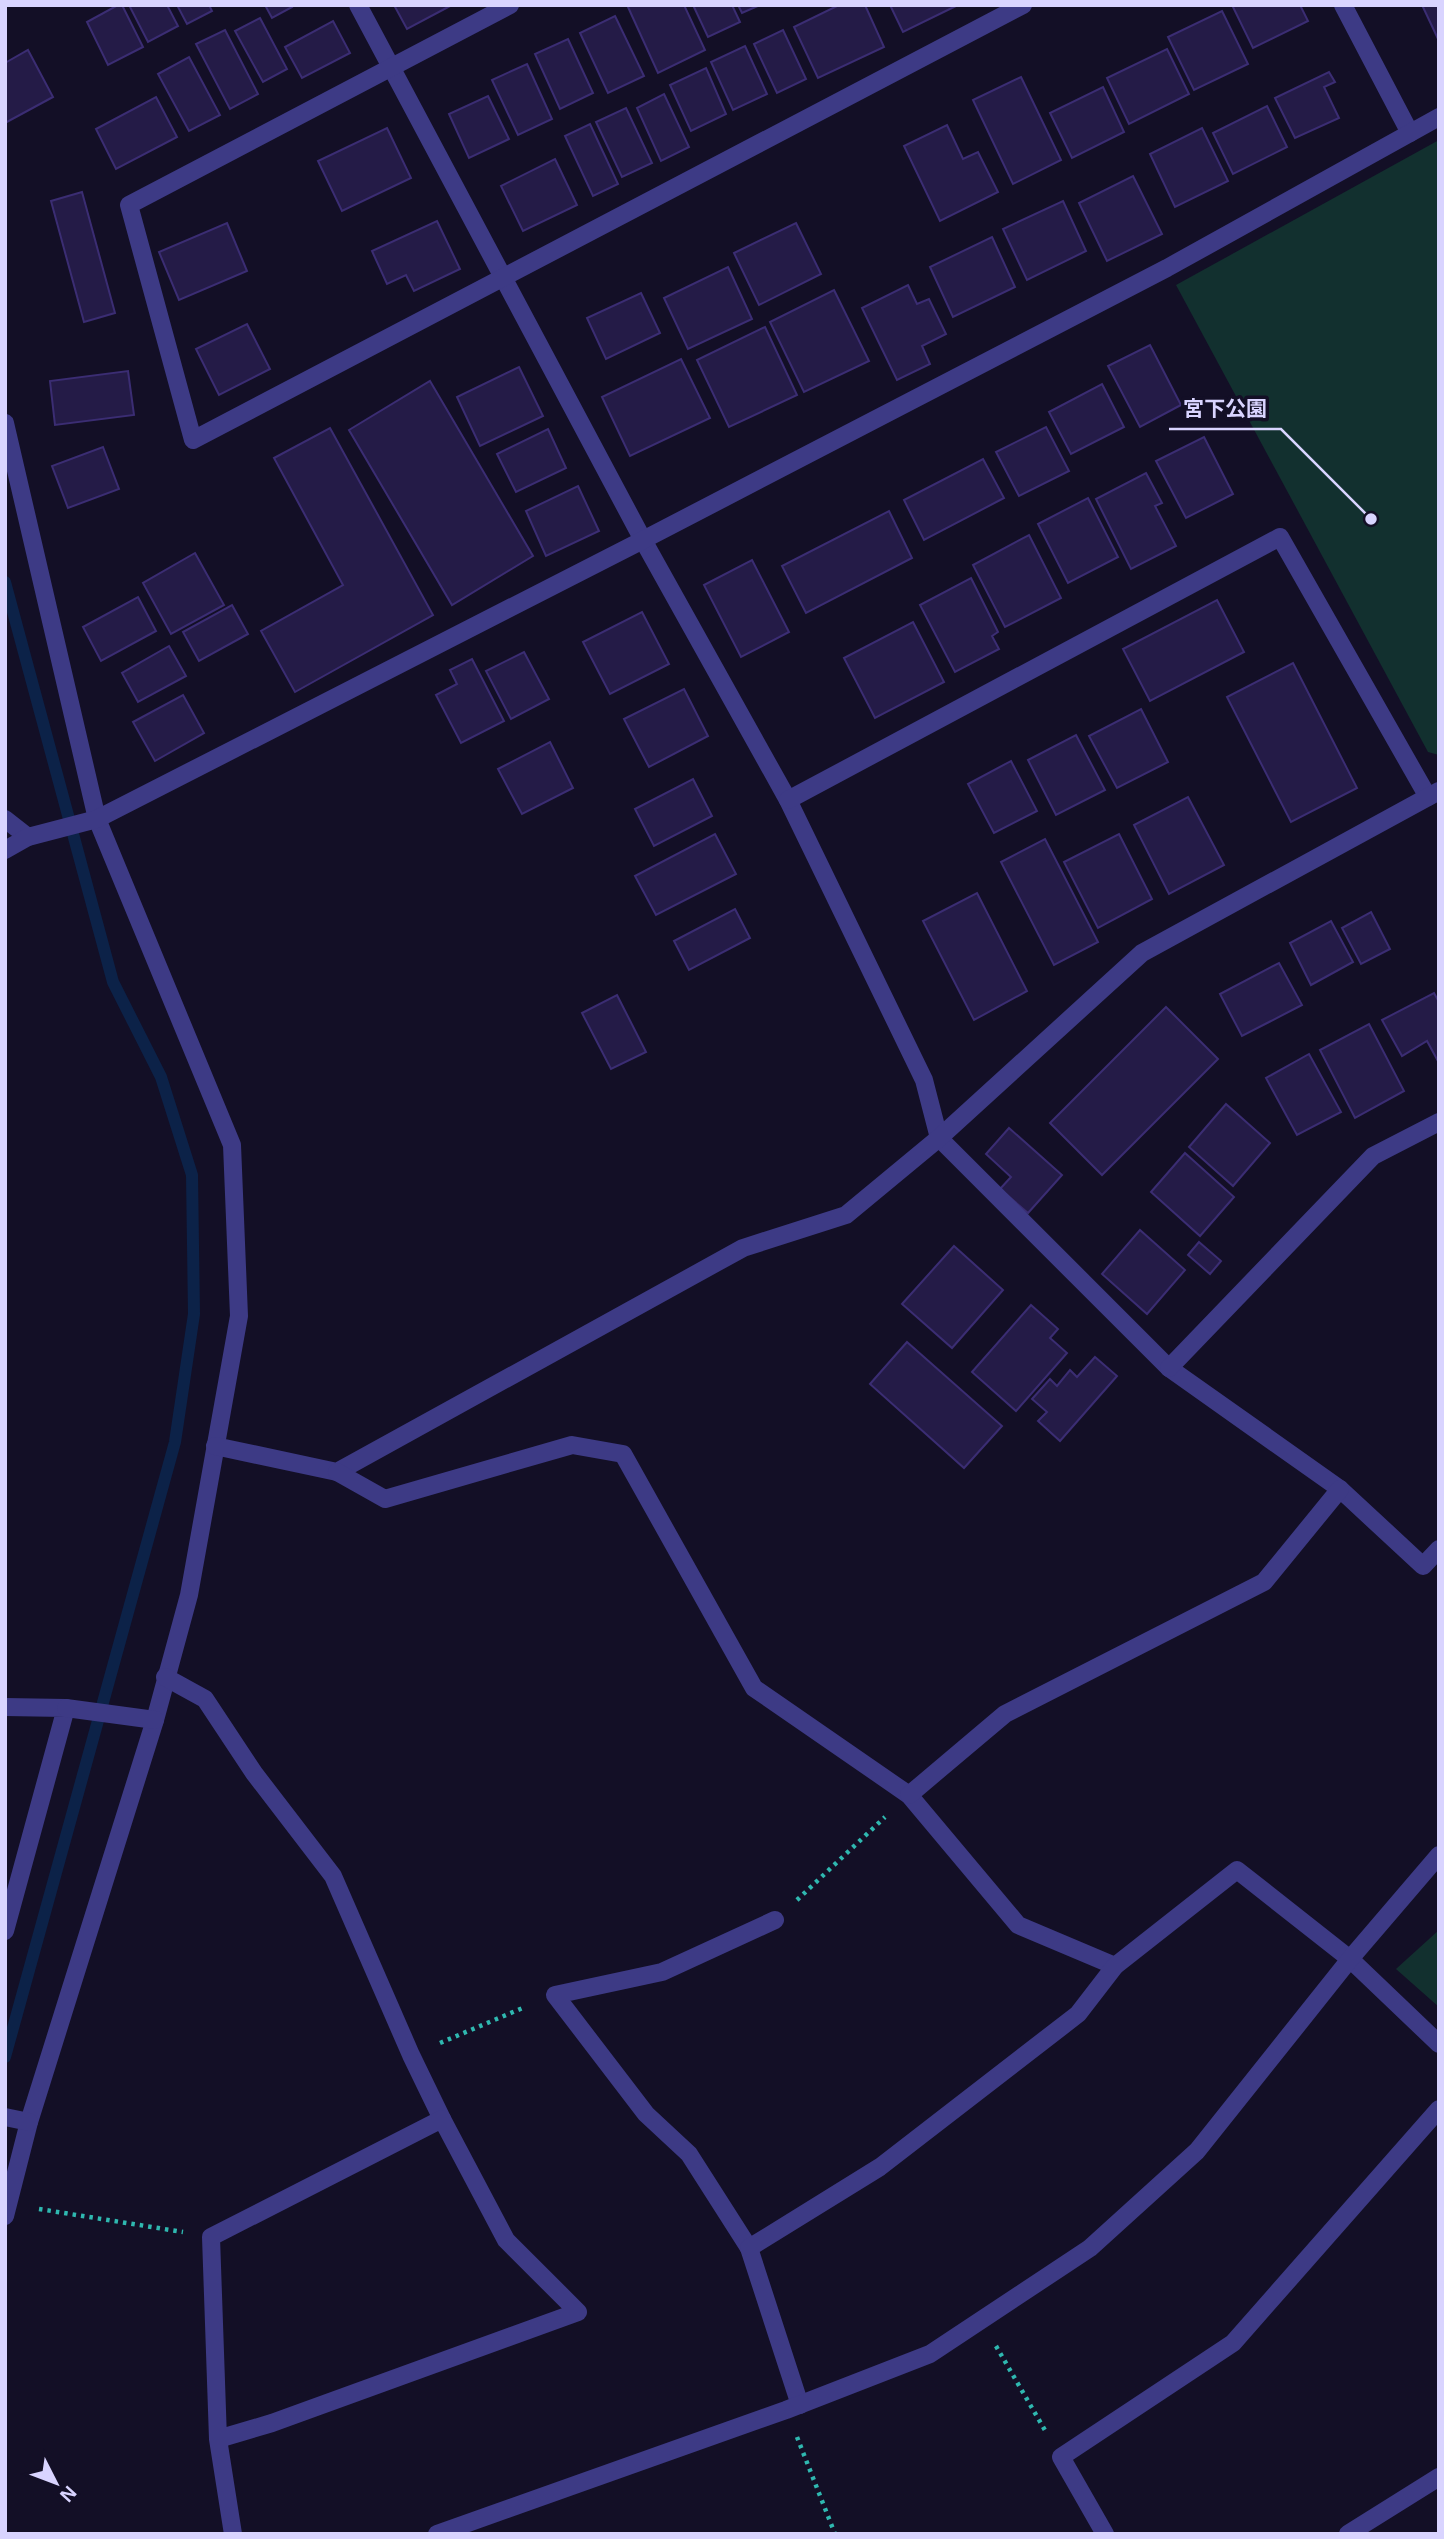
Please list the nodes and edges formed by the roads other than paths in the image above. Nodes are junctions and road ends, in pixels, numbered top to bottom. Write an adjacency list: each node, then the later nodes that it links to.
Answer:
1 (358, 5): 5 (street)
2 (510, 5): 5 (street)
3 (1023, 5): 8 (street)
4 (1343, 5): 7 (street)
5 (391, 67): 8 (street); 8 (street)
6 (1439, 117): 7 (street)
7 (1410, 133): 10 (street)
8 (503, 278): 10 (street)
9 (5, 423): 14 (street)
10 (643, 540): 12 (street); 14 (street)
11 (1433, 794): 12 (street); 18 (street)
12 (788, 800): 18 (street)
13 (5, 819): 15 (street)
14 (97, 819): 15 (street); 20 (street)
15 (28, 837): 16 (street)
16 (5, 850)
17 (1439, 1122): 19 (street)
18 (939, 1138): 19 (street); 21 (street)
19 (1169, 1368): 22 (street)
20 (215, 1447): 21 (street); 24 (street)
21 (337, 1472): 28 (street)
22 (1340, 1489): 23 (street); 28 (street)
23 (1439, 1549)
24 (165, 1677): 27 (street); 37 (street)
25 (5, 1707): 26 (street)
26 (66, 1708): 27 (street); 31 (street)
27 (155, 1720): 38 (street)
28 (909, 1795): 33 (street)
29 (1439, 1855): 32 (street)
30 (775, 1920): 40 (street)
31 (5, 1931)
32 (1350, 1959): 33 (street); 34 (street); 41 (street)
33 (1115, 1966): 40 (street)
34 (1439, 2044)
35 (1439, 2109): 46 (street)
36 (5, 2117): 38 (street)
37 (442, 2119): 42 (street); 42 (street)
38 (29, 2122): 39 (street)
39 (7, 2210)
40 (749, 2248): 41 (street)
41 (793, 2407): 45 (street)
42 (218, 2439): 44 (street)
43 (1439, 2477): 47 (street)
44 (233, 2534)
45 (437, 2534)
46 (1105, 2534)
47 (1348, 2534)

